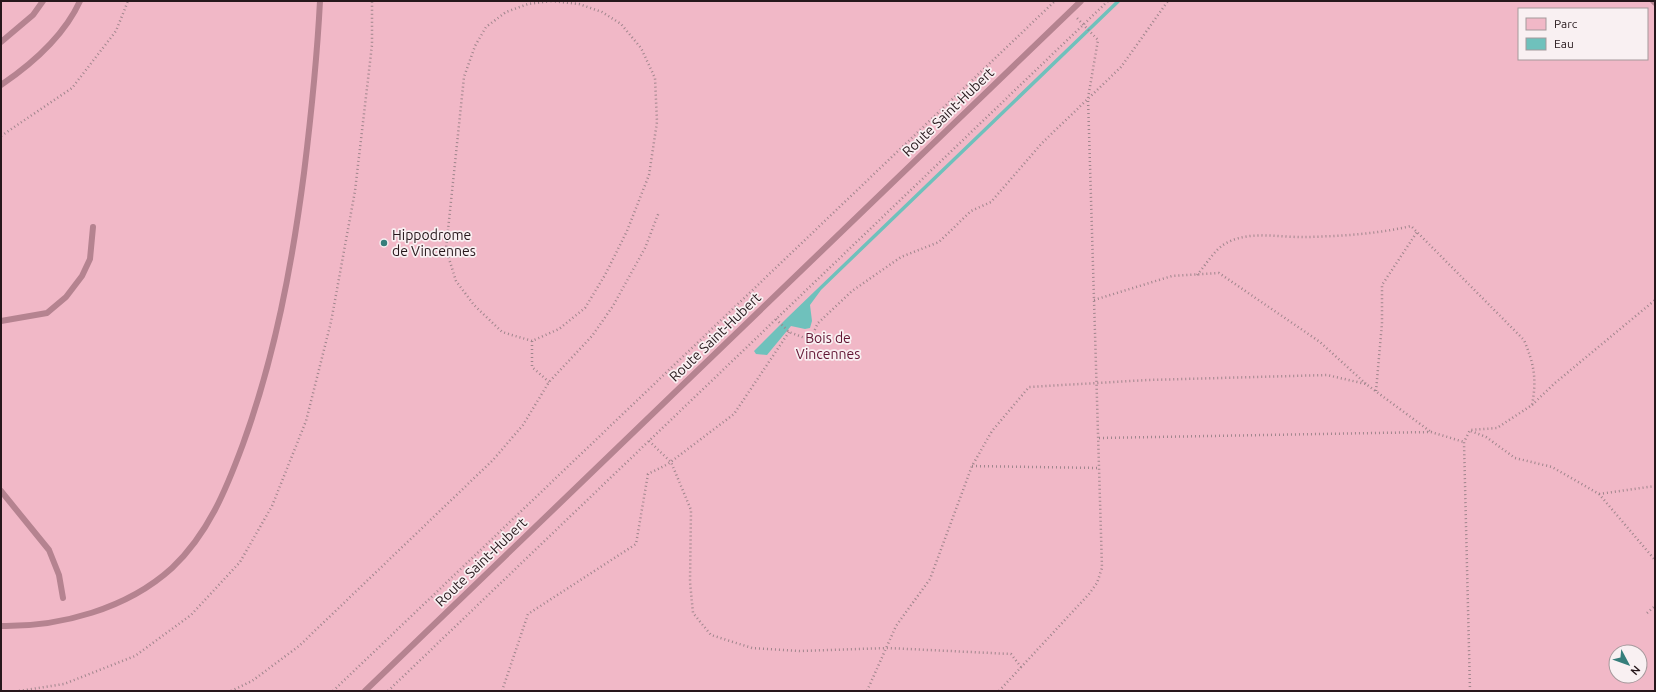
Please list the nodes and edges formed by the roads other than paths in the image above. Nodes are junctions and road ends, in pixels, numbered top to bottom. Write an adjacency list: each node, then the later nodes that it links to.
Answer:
1 (43, 1): 5 (lane)
2 (80, 1): 6 (lane)
3 (320, 1): 11 (lane)
4 (1081, 1): 12 (lane, Route Saint-Hubert)
5 (1, 42)
6 (1, 85)
7 (93, 227): 8 (lane)
8 (1, 321)
9 (1, 491): 10 (lane)
10 (64, 598)
11 (1, 626)
12 (365, 691)

